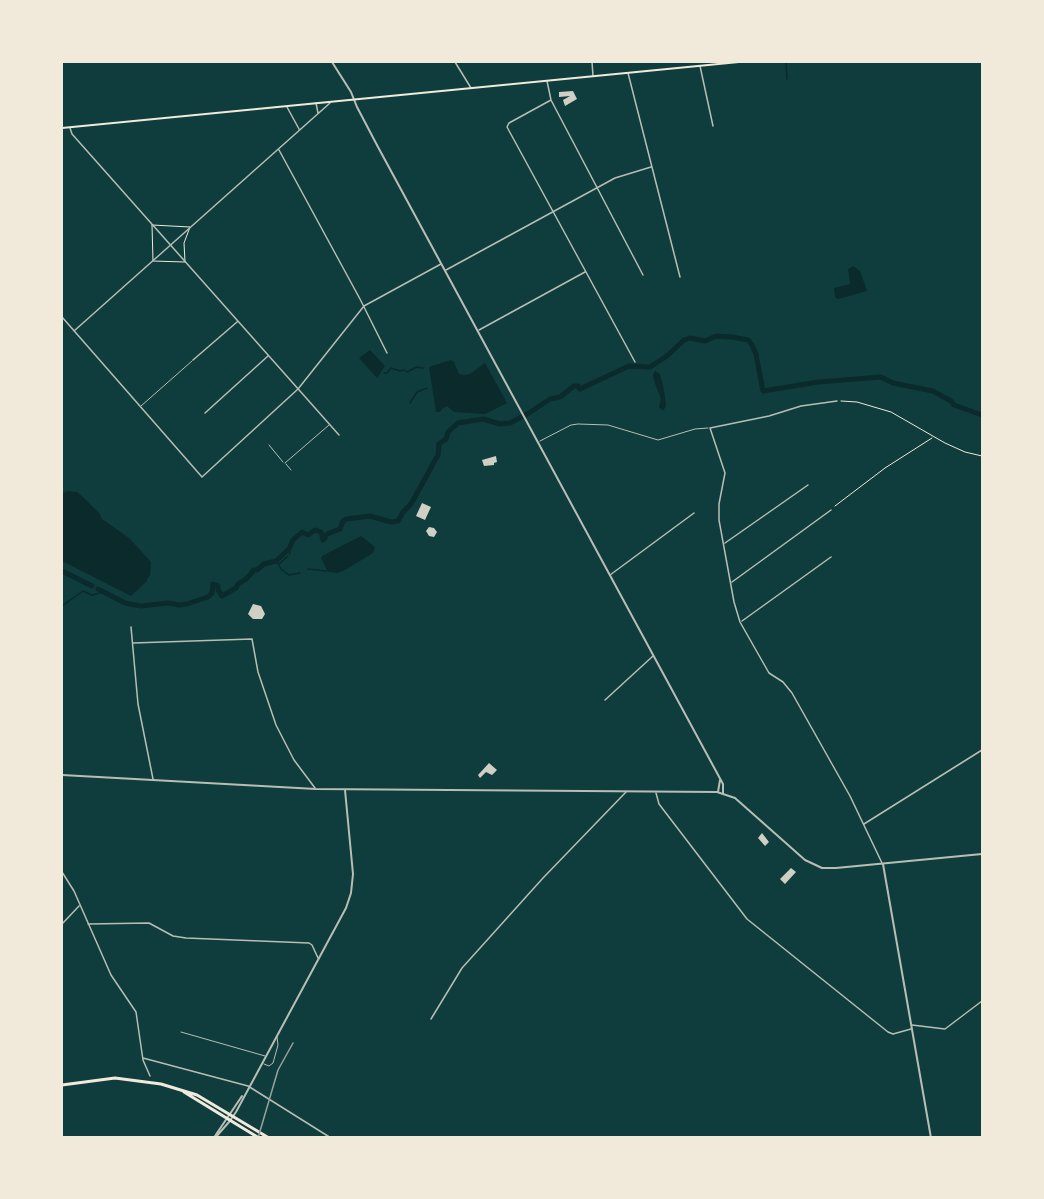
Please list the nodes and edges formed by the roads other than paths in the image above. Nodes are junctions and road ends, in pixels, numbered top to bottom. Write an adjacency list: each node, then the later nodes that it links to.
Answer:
1 (332, 62): 10 (street)
2 (455, 62): 9 (street)
3 (592, 62): 7 (street)
4 (739, 62): 5 (main road)
5 (700, 65): 6 (main road); 16 (street)
6 (628, 72): 7 (main road); 21 (street)
7 (593, 76): 8 (main road)
8 (546, 80): 9 (main road); 11 (street)
9 (471, 88): 10 (main road)
10 (354, 99): 12 (main road); 25 (street)
11 (551, 100): 22 (street); 23 (street)
12 (330, 102): 13 (main road); 15 (street)
13 (316, 103): 14 (main road); 15 (street)
14 (286, 106): 17 (main road); 19 (street)
15 (318, 114): 19 (street)
16 (713, 126)
17 (70, 127): 18 (main road); 24 (street)
18 (62, 128)
19 (299, 130): 20 (street)
20 (278, 149): 24 (street); 30 (street)
21 (651, 167): 22 (street); 29 (street)
22 (598, 187): 23 (street); 28 (street)
23 (553, 211): 26 (street); 27 (street)
24 (170, 246): 32 (street); 33 (street)
25 (442, 264): 26 (street); 30 (street)
26 (445, 270): 34 (street)
27 (586, 272): 34 (street); 38 (street)
28 (643, 275)
29 (680, 277)
30 (364, 306): 35 (street); 39 (street)
31 (62, 317): 33 (street)
32 (238, 321): 36 (street); 37 (street)
33 (74, 331): 41 (street)
34 (478, 331): 46 (street)
35 (387, 353)
36 (269, 356): 39 (street); 42 (street)
37 (193, 360): 41 (lane)
38 (635, 362)
39 (298, 389): 41 (street); 43 (street)
40 (837, 401): 44 (street)
41 (141, 406)
42 (205, 413)
43 (329, 424): 45 (street); 48 (lane)
44 (710, 428): 46 (lane); 53 (street)
45 (339, 435)
46 (538, 442): 55 (street)
47 (269, 445): 48 (lane)
48 (285, 463): 49 (lane)
49 (291, 470)
50 (808, 485): 53 (street)
51 (831, 510): 56 (street)
52 (694, 513): 55 (street)
53 (724, 544): 56 (street)
54 (831, 557): 57 (street)
55 (610, 576): 60 (street)
56 (731, 582): 57 (street)
57 (740, 622): 72 (street)
58 (131, 627): 59 (street)
59 (133, 643): 65 (street); 66 (street)
60 (653, 656): 61 (street); 64 (street)
61 (605, 700)
62 (982, 750): 72 (street)
63 (62, 775): 65 (street)
64 (718, 777): 70 (street); 71 (street)
65 (153, 780): 66 (street)
66 (316, 789): 67 (street)
67 (345, 789): 69 (street); 79 (street)
68 (656, 791): 69 (street); 70 (street); 82 (street)
69 (626, 792): 81 (street)
70 (718, 792): 71 (street)
71 (723, 793): 74 (street)
72 (864, 824): 74 (street)
73 (982, 854): 74 (street)
74 (882, 864): 82 (street)
75 (62, 872): 76 (street)
76 (80, 905): 77 (street); 78 (street)
77 (62, 924)
78 (88, 924): 79 (street); 86 (street)
79 (319, 959): 84 (street)
80 (982, 1000): 82 (street)
81 (431, 1019)
82 (911, 1027): 99 (street)
83 (181, 1032): 85 (lane)
84 (276, 1036): 85 (street); 87 (lane)
85 (265, 1056): 87 (street)
86 (143, 1058): 88 (street); 91 (street)
87 (261, 1063): 89 (street)
88 (150, 1076)
89 (250, 1082): 91 (street); 92 (street)
90 (62, 1085): 94 (main road)
91 (248, 1086): 92 (street); 93 (street)
92 (253, 1089): 93 (street); 98 (street)
93 (244, 1093): 94 (street)
94 (230, 1117): 95 (street); 96 (main road); 97 (main road)
95 (214, 1137)
96 (259, 1137)
97 (269, 1137)
98 (331, 1137)
99 (931, 1137)

